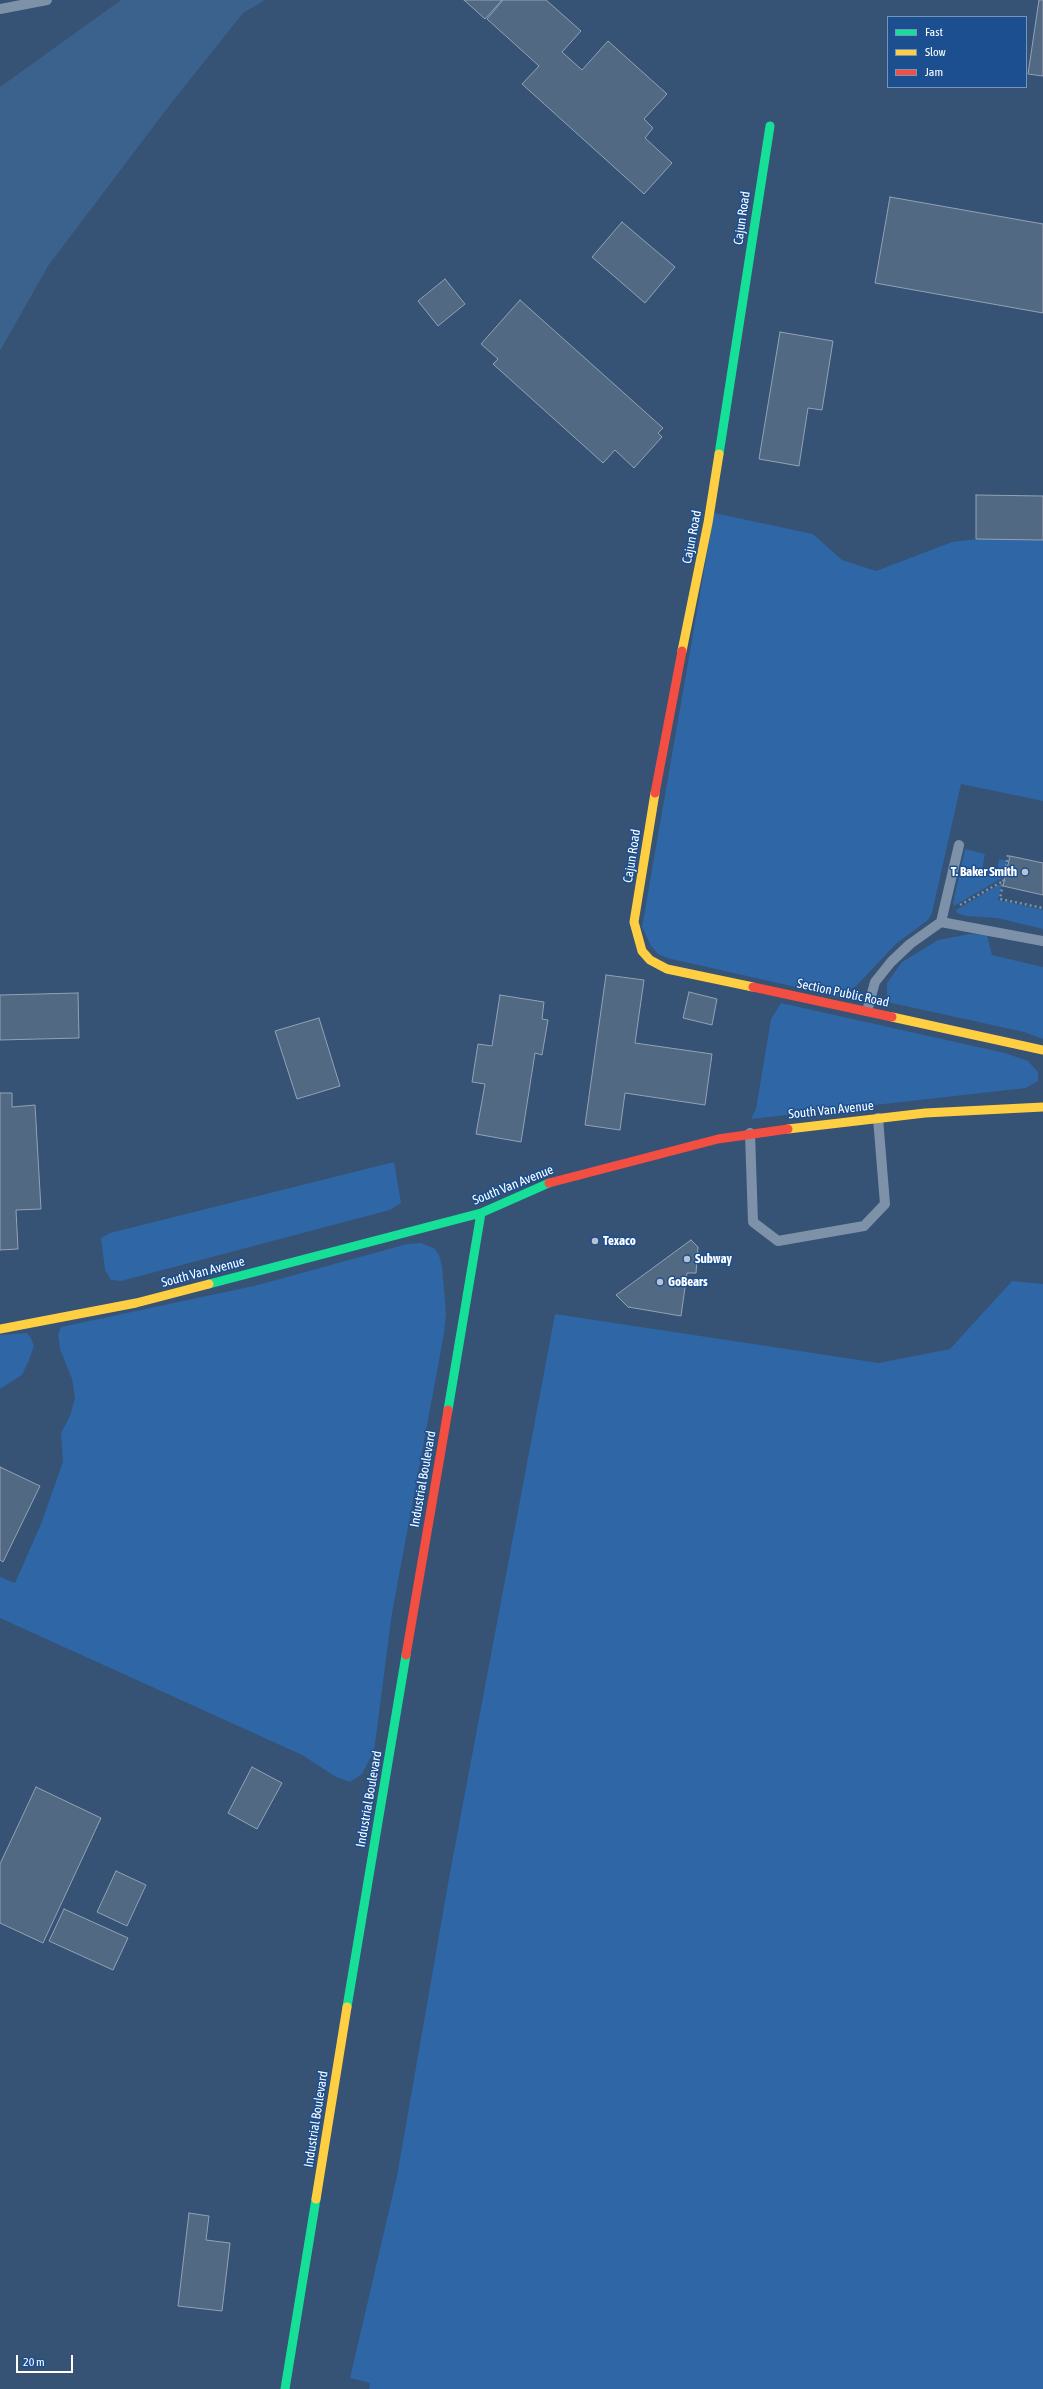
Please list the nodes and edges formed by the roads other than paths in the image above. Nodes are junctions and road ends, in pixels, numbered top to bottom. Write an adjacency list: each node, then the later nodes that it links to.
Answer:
1 (47, 0): 2 (lane)
2 (0, 9)
3 (770, 126): 7 (street, Cajun Road)
4 (959, 845): 5 (lane)
5 (942, 919): 6 (lane); 8 (lane)
6 (1043, 941)
7 (642, 951): 8 (street, Section Public Road)
8 (867, 1011): 9 (street, Section Public Road)
9 (1043, 1050)
10 (1043, 1107): 11 (street, South Van Avenue)
11 (878, 1118): 12 (street, South Van Avenue); 12 (lane)
12 (750, 1132): 13 (street, South Van Avenue)
13 (481, 1213): 14 (street, South Van Avenue); 15 (street, Industrial Boulevard)
14 (0, 1329)
15 (286, 2389)

